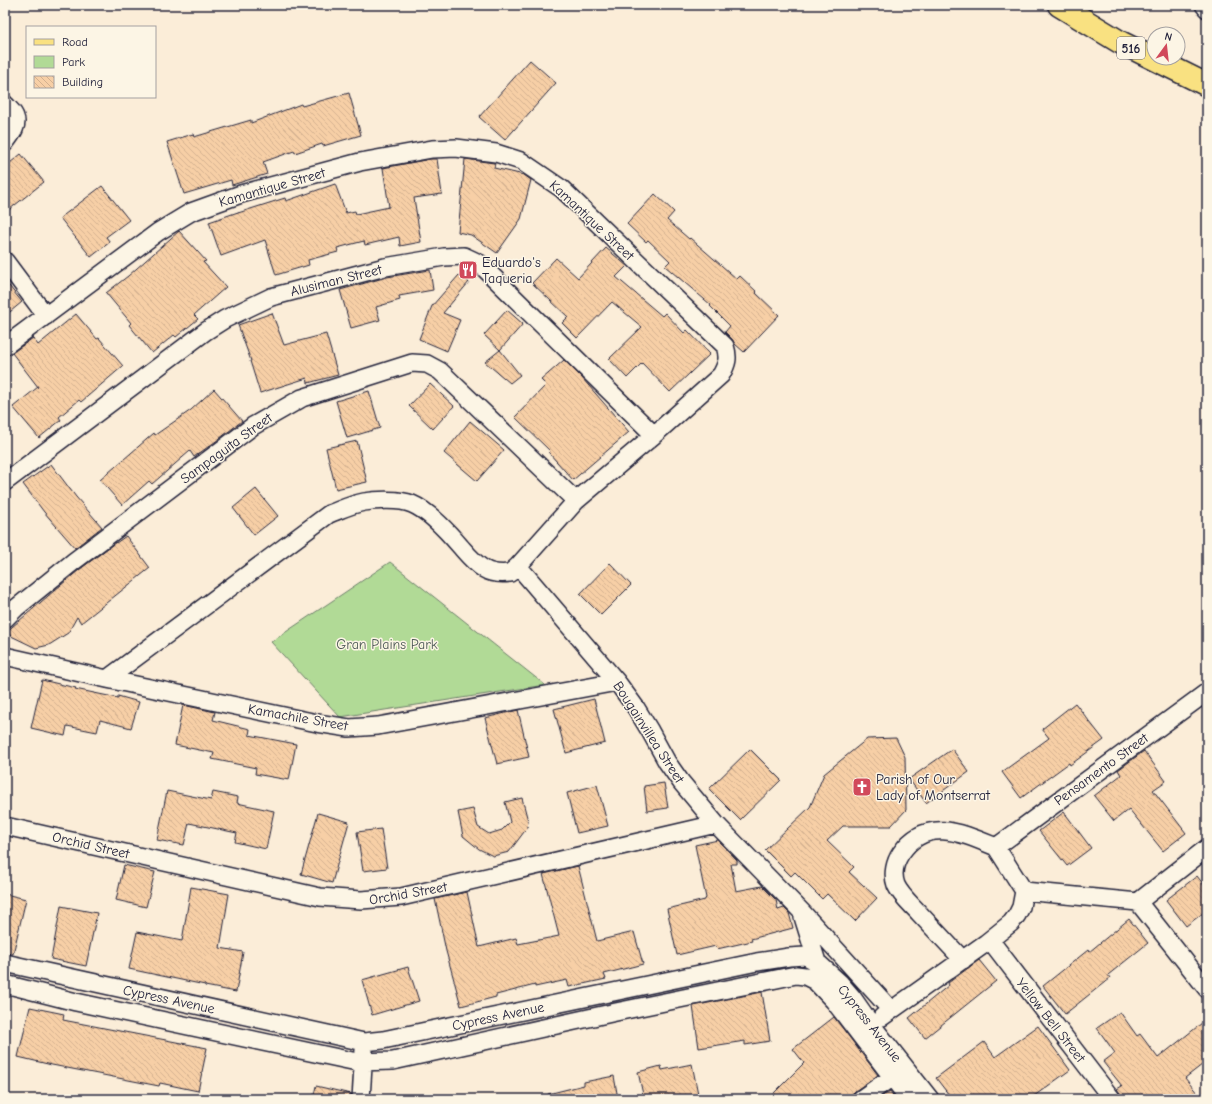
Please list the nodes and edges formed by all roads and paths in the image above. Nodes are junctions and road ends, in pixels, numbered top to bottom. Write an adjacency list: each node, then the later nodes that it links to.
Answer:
1 (1059, 5): 4 (main road, 516)
2 (1204, 5): 3 (street)
3 (1207, 9)
4 (1207, 85)
5 (5, 104): 6 (street)
6 (5, 143)
7 (5, 260): 8 (street)
8 (46, 316): 9 (street, Kamantique Street); 10 (street, Kamantique Street)
9 (5, 346)
10 (654, 435): 11 (street, Alusiman Street); 12 (street, Kamantique Street)
11 (5, 482)
12 (576, 500): 13 (street, Kamantique Street); 14 (street, Sampaguita Street)
13 (518, 566): 16 (street); 17 (street, Bougainvillea Street)
14 (5, 619)
15 (5, 656): 16 (street, Kamachile Street)
16 (107, 679): 17 (street, Kamachile Street)
17 (617, 682): 19 (street, Bougainvillea Street)
18 (1207, 692): 21 (street, Pensamento Street)
19 (716, 824): 20 (street, Orchid Street); 25 (street, Bougainvillea Street)
20 (5, 826)
21 (996, 847): 23 (street); 27 (street)
22 (1207, 848): 24 (street)
23 (1024, 892): 24 (street); 26 (street)
24 (1138, 902): 32 (street)
25 (802, 912): 28 (street, Bougainvillea Street); 34 (street, Bougainvillea Street)
26 (990, 940): 27 (street); 44 (street, Yellow Bell Street)
27 (963, 960): 34 (street)
28 (817, 962): 30 (street); 33 (street, Cypress Avenue); 36 (street, Cypress Avenue)
29 (5, 963): 37 (street, Cypress Avenue)
30 (815, 981): 35 (street, Cypress Avenue); 36 (street, Cypress Avenue)
31 (5, 984): 38 (street, Cypress Avenue)
32 (1206, 984)
33 (611, 992): 35 (street); 37 (street, Cypress Avenue)
34 (891, 1010): 36 (street)
35 (616, 1012): 38 (street, Cypress Avenue)
36 (866, 1029): 39 (street, Cypress Avenue)
37 (364, 1042): 38 (street)
38 (362, 1062): 40 (street)
39 (897, 1071): 41 (street); 42 (street, Cypress Avenue); 43 (street, Cypress Avenue)
40 (360, 1099)
41 (861, 1099)
42 (909, 1099)
43 (930, 1099)
44 (1112, 1099)

